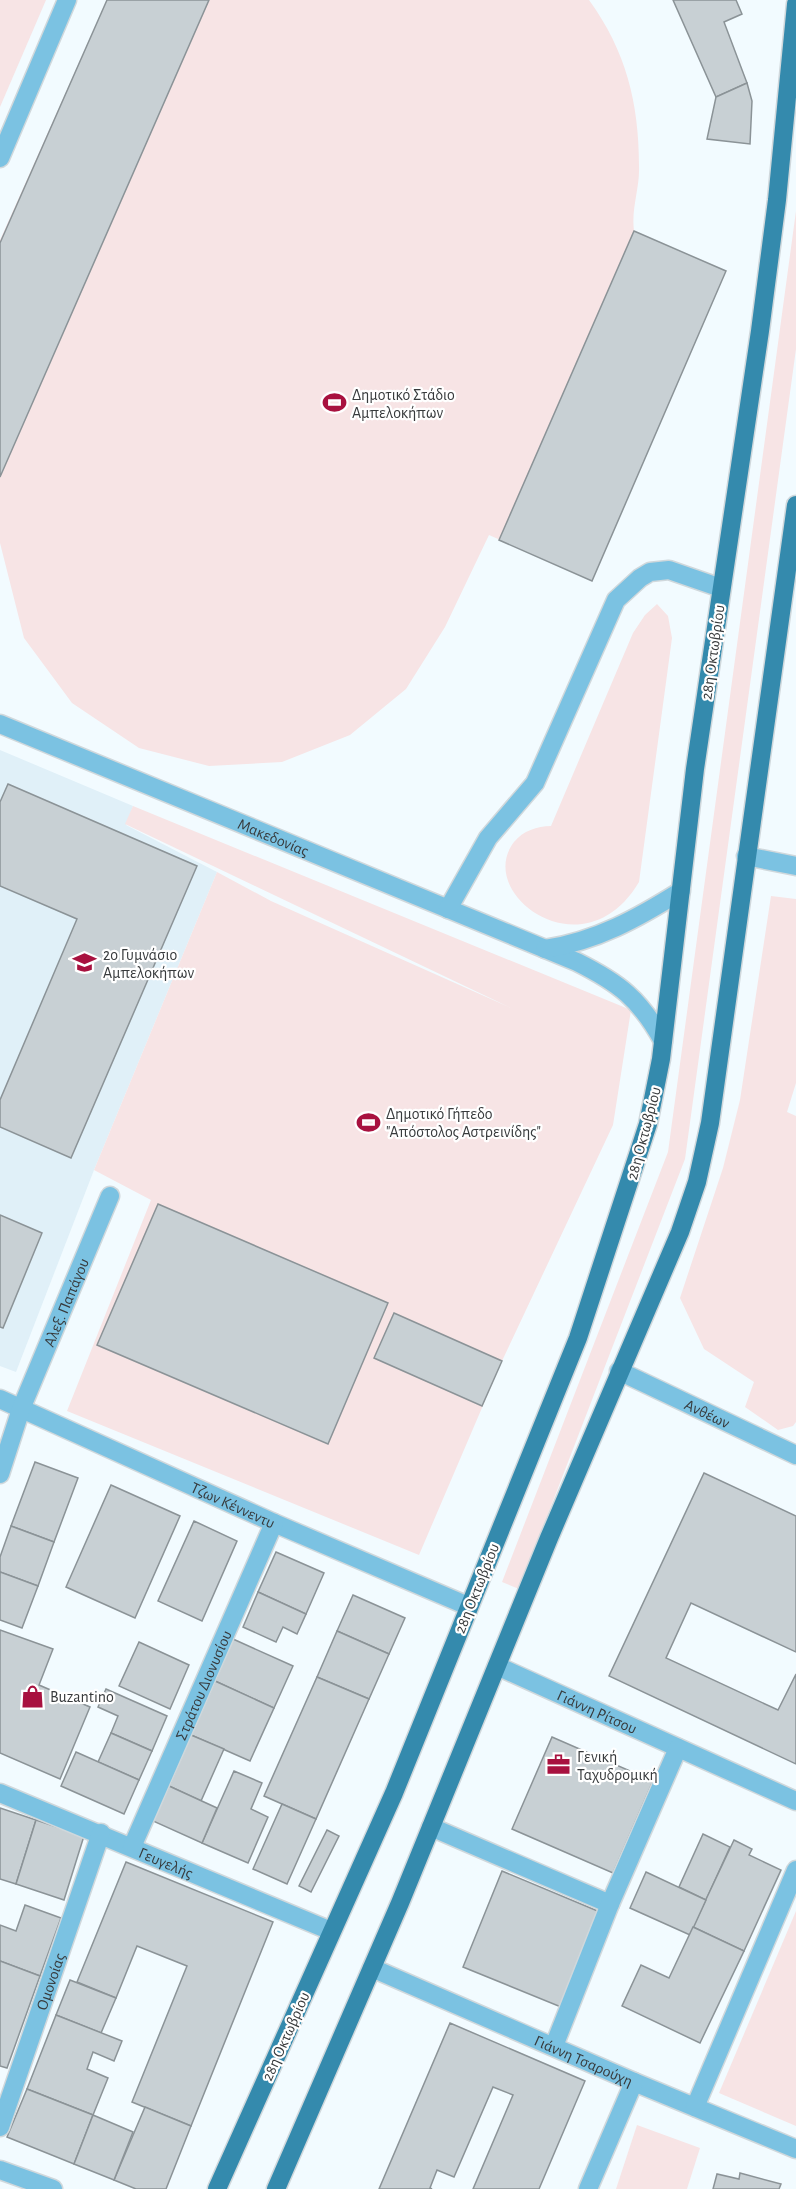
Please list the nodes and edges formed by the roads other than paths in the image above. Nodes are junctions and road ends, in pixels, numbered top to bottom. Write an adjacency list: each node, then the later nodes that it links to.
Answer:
1 (66, 0): 3 (street)
2 (796, 4): 5 (main road, 28η Οκτωβρίου)
3 (0, 158)
4 (796, 505): 7 (main road)
5 (721, 588): 9 (main road, 28η Οκτωβρίου); 10 (street)
6 (0, 724): 10 (street, Μακεδονίας)
7 (746, 856): 8 (street); 14 (main road)
8 (796, 866)
9 (681, 891): 11 (street); 12 (main road, 28η Οκτωβρίου)
10 (448, 909): 11 (street, Μακεδονίας)
11 (545, 949): 12 (street, Μακεδονίας)
12 (663, 1041): 20 (main road, 28η Οκτωβρίου)
13 (110, 1196): 16 (street, Αλεξ. Παπάγου)
14 (619, 1371): 17 (street, Ανθέων); 21 (main road)
15 (0, 1400): 16 (street, Τζων Κέννεντυ)
16 (21, 1409): 18 (street, Αλεξ. Παπάγου); 19 (street, Τζων Κέννεντυ)
17 (794, 1450)
18 (0, 1474)
19 (274, 1523): 20 (street, Τζων Κέννεντυ); 27 (street, Στράτου Διονυσίου)
20 (468, 1606): 30 (main road, 28η Οκτωβρίου)
21 (497, 1666): 22 (street, Γιάννη Ρίτσου); 25 (main road)
22 (678, 1748): 24 (street, Γιάννη Ρίτσου); 29 (street)
23 (0, 1793): 26 (street, Γευγελής)
24 (796, 1801)
25 (431, 1827): 29 (street); 31 (main road)
26 (101, 1833): 27 (street, Γευγελής); 35 (street, Ομονοίας)
27 (132, 1847): 30 (street, Γευγελής)
28 (796, 1870): 34 (street)
29 (609, 1904): 32 (street)
30 (332, 1931): 39 (main road, 28η Οκτωβρίου)
31 (372, 1968): 32 (street, Γιάννη Τσαρούχη); 40 (main road)
32 (554, 2046): 33 (street, Γιάννη Τσαρούχη)
33 (634, 2082): 34 (street, Γιάννη Τσαρούχη); 41 (street)
34 (695, 2107): 36 (street, Γιάννη Τσαρούχη)
35 (0, 2127)
36 (796, 2148)
37 (0, 2170): 38 (street)
38 (53, 2189)
39 (218, 2189)
40 (276, 2189)
41 (588, 2189)

